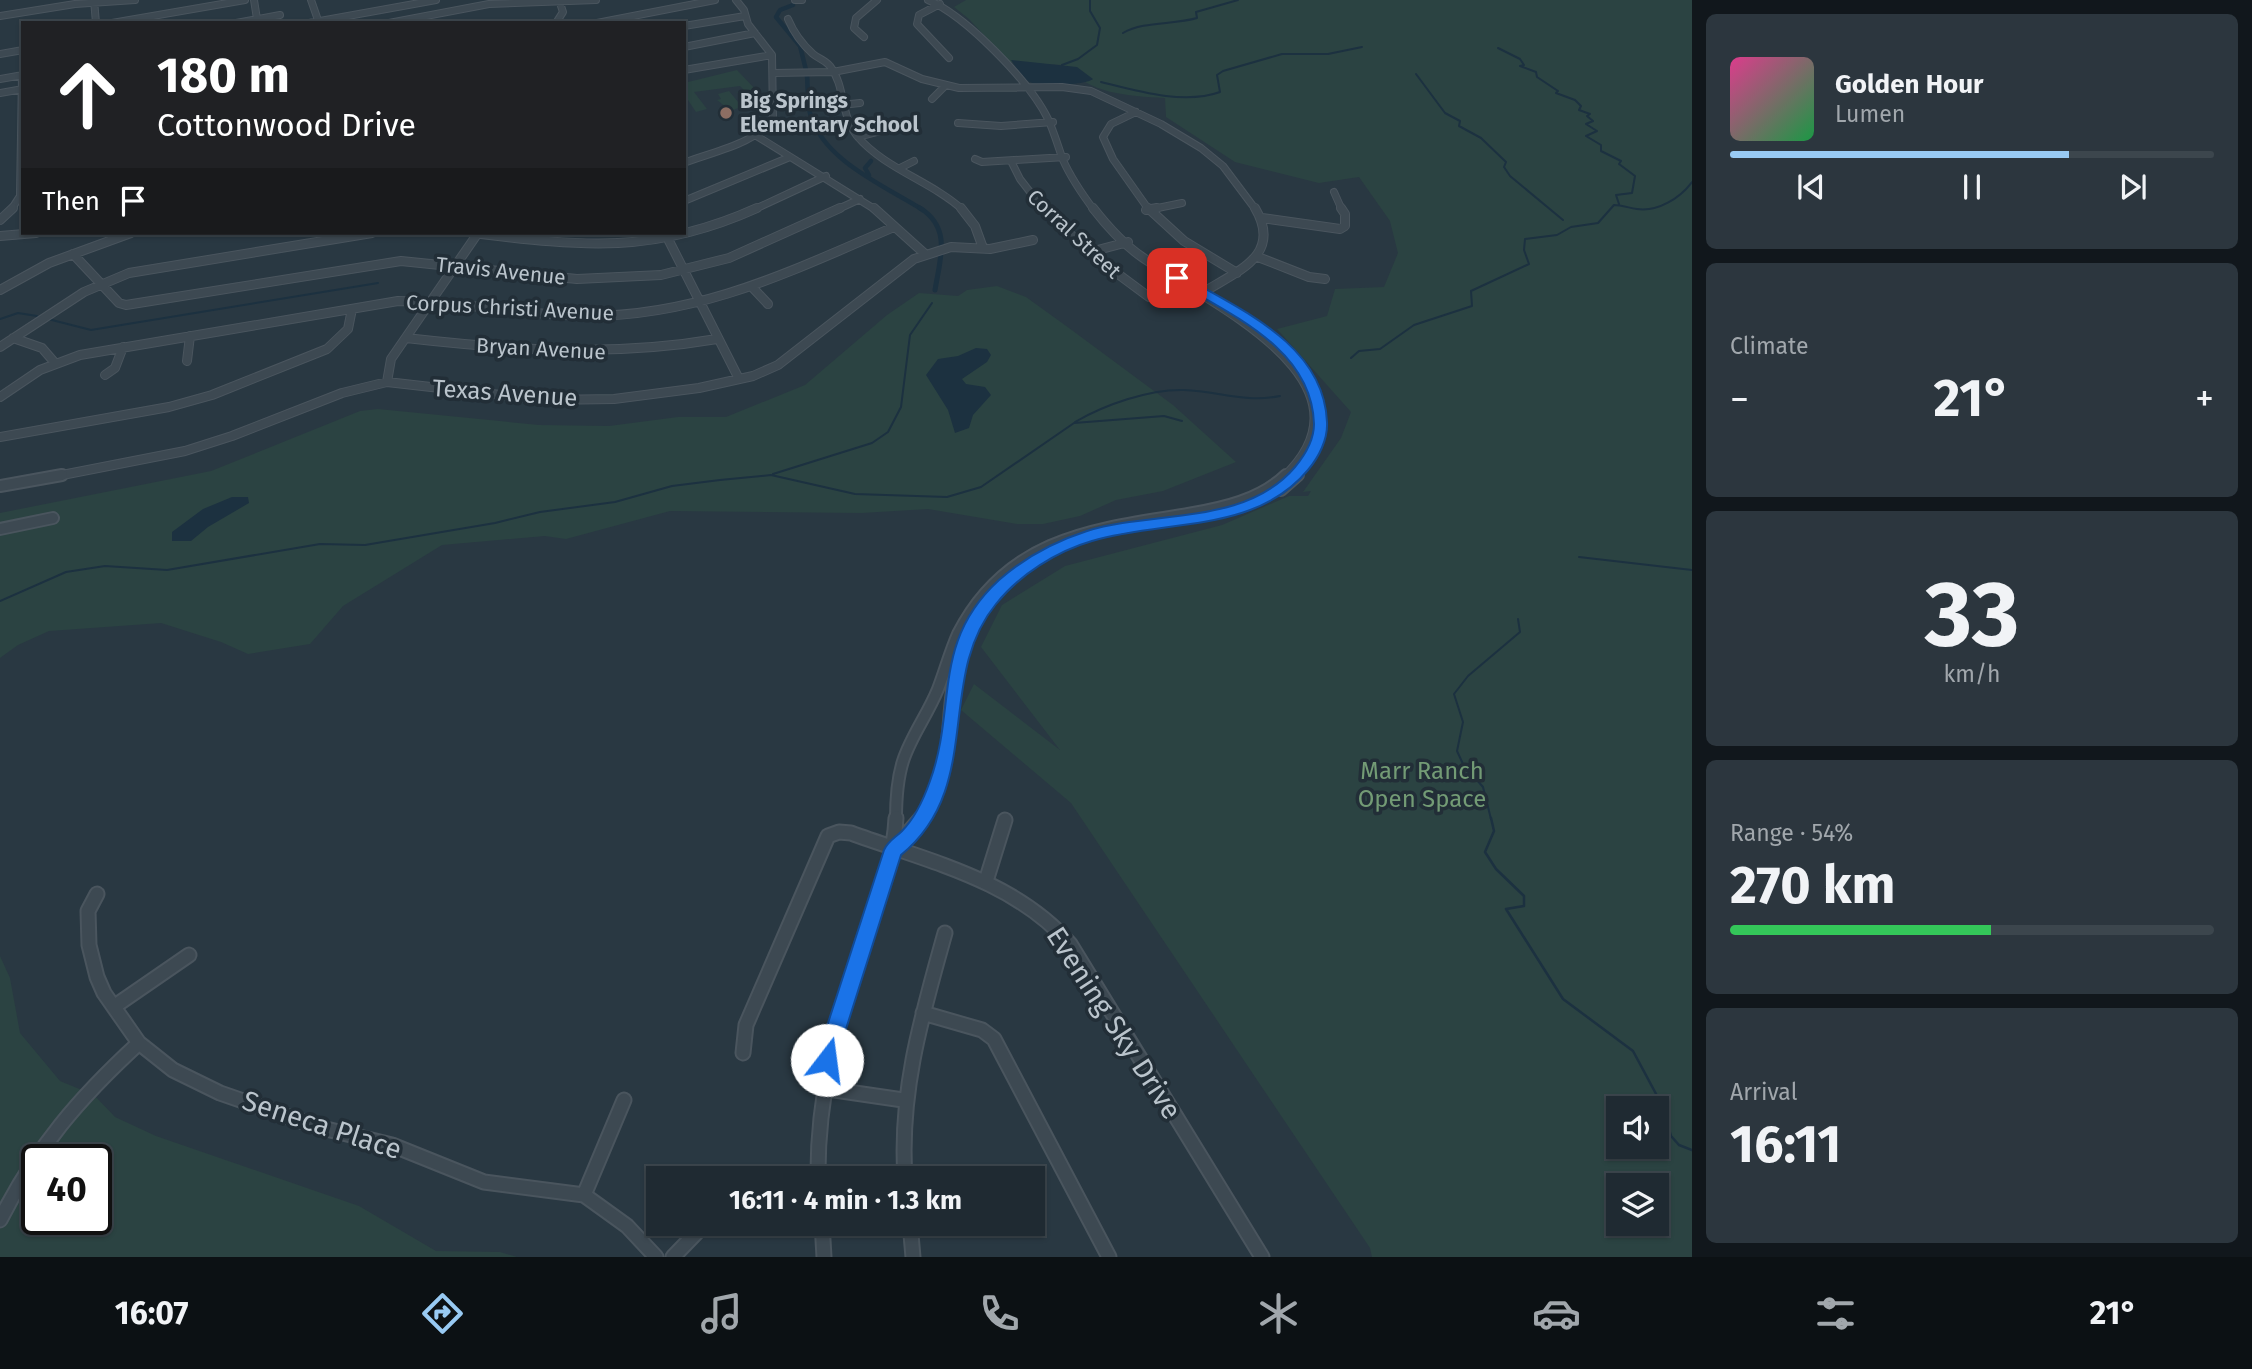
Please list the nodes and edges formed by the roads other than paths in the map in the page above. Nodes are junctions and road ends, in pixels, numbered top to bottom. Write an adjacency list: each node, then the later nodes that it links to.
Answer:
1 (135, 0): 12 (street)
2 (245, 0): 22 (street)
3 (254, 0): 18 (street)
4 (311, 0): 24 (street)
5 (436, 0): 25 (street)
6 (596, 0): 11 (street)
7 (715, 0): 28 (street)
8 (736, 0): 17 (street)
9 (877, 0): 31 (street)
10 (928, 0): 13 (street)
11 (559, 1): 26 (street); 27 (street)
12 (94, 2): 14 (street); 21 (street)
13 (939, 3): 36 (street); 44 (street)
14 (39, 10): 16 (street); 20 (street)
15 (280, 15): 18 (street)
16 (0, 16)
17 (745, 16): 29 (street); 30 (street)
18 (257, 19): 23 (street)
19 (788, 19): 38 (street)
20 (39, 21)
21 (96, 21)
22 (124, 21)
23 (246, 21)
24 (319, 21)
25 (324, 21)
26 (400, 21)
27 (557, 21)
28 (607, 21)
29 (686, 26)
30 (755, 33): 32 (street); 35 (street)
31 (864, 37)
32 (686, 47)
33 (21, 50): 34 (street)
34 (0, 54)
35 (772, 55): 37 (street); 39 (street)
36 (949, 58)
37 (686, 70)
38 (833, 72): 39 (street); 42 (street); 48 (street)
39 (773, 73): 53 (street)
40 (21, 75): 41 (street)
41 (0, 79)
42 (945, 86): 44 (street); 46 (street)
43 (21, 89): 45 (street)
44 (1027, 89): 49 (street); 50 (street)
45 (0, 93)
46 (932, 99)
47 (860, 103): 48 (street)
48 (841, 105): 54 (street)
49 (1136, 111): 68 (street); 69 (street)
50 (1052, 122): 51 (street); 56 (street)
51 (958, 123)
52 (885, 130): 54 (street)
53 (755, 135): 55 (street); 60 (street)
54 (858, 137): 61 (street)
55 (790, 157): 62 (street); 65 (street)
56 (1065, 157): 59 (street); 81 (street)
57 (975, 159): 59 (street)
58 (914, 161): 61 (street)
59 (1011, 161): 83 (street, Corral Street)
60 (686, 162)
61 (901, 168): 82 (street)
62 (826, 176): 64 (street); 72 (street)
63 (1335, 192): 69 (street)
64 (860, 199): 71 (street); 88 (street, Travis Avenue)
65 (686, 200)
66 (1182, 203): 68 (street)
67 (19, 205): 70 (street)
68 (1146, 210): 89 (street)
69 (1262, 218): 86 (street)
70 (0, 220)
71 (894, 227): 85 (street); 93 (street, Corpus Christi Avenue)
72 (686, 232)
73 (21, 234): 78 (street)
74 (125, 235): 84 (street)
75 (359, 235): 91 (street)
76 (476, 235): 87 (street)
77 (495, 235): 79 (street)
78 (0, 236)
79 (666, 236): 88 (street)
80 (1033, 240): 82 (street, Texas Avenue)
81 (1126, 243): 83 (street); 94 (street)
82 (983, 248): 85 (street, Texas Avenue)
83 (1090, 252): 95 (street, Corral Street)
84 (73, 254): 91 (street); 92 (street)
85 (925, 254): 109 (street, Texas Avenue)
86 (1258, 257): 89 (street); 90 (street)
87 (456, 266): 88 (street, Travis Avenue); 91 (street, Travis Avenue); 96 (street)
88 (683, 271): 97 (street)
89 (1237, 273): 94 (street)
90 (1325, 279)
91 (100, 284): 101 (street)
92 (2, 286)
93 (753, 288): 97 (street, Corpus Christi Avenue); 98 (street)
94 (1201, 294): 117 (street); 117 (street)
95 (1149, 297)
96 (432, 301): 97 (street, Corpus Christi Avenue); 99 (street, Corpus Christi Avenue); 102 (street)
97 (700, 304): 103 (street)
98 (768, 304)
99 (352, 309): 100 (street, Corpus Christi Avenue); 112 (street)
100 (190, 336): 105 (street, Corpus Christi Avenue); 106 (street)
101 (13, 338): 104 (street); 107 (street)
102 (406, 338): 103 (street, Bryan Avenue); 110 (street)
103 (717, 339): 109 (street)
104 (0, 347)
105 (123, 347): 107 (street, Corpus Christi Avenue); 108 (street)
106 (187, 361)
107 (55, 363): 111 (street, Corpus Christi Avenue)
108 (106, 375)
109 (739, 379): 110 (street, Texas Avenue)
110 (387, 383): 113 (street, Texas Avenue)
111 (0, 397)
112 (0, 437)
113 (0, 486)
114 (53, 518): 115 (street)
115 (0, 529)
116 (1005, 820): 118 (street)
117 (893, 850): 118 (street, Evening Sky Drive); 125 (street, Evening Sky Drive); 126 (street)
118 (986, 881): 141 (street, Evening Sky Drive)
119 (97, 894): 122 (street, Seneca Place)
120 (945, 933): 123 (street)
121 (189, 954): 122 (street)
122 (115, 1006): 124 (street, Seneca Place)
123 (923, 1013): 128 (street); 140 (street)
124 (139, 1043): 131 (street, Seneca Place); 132 (street)
125 (743, 1053)
126 (821, 1088): 128 (street); 129 (street)
127 (624, 1100): 131 (street)
128 (903, 1100): 130 (street)
129 (818, 1166)
130 (905, 1166)
131 (584, 1195): 136 (street, Seneca Place)
132 (0, 1220)
133 (693, 1236): 137 (street)
134 (823, 1236): 138 (street)
135 (911, 1236): 139 (street)
136 (656, 1257)
137 (673, 1257)
138 (824, 1257)
139 (913, 1257)
140 (1109, 1257)
141 (1262, 1257)

